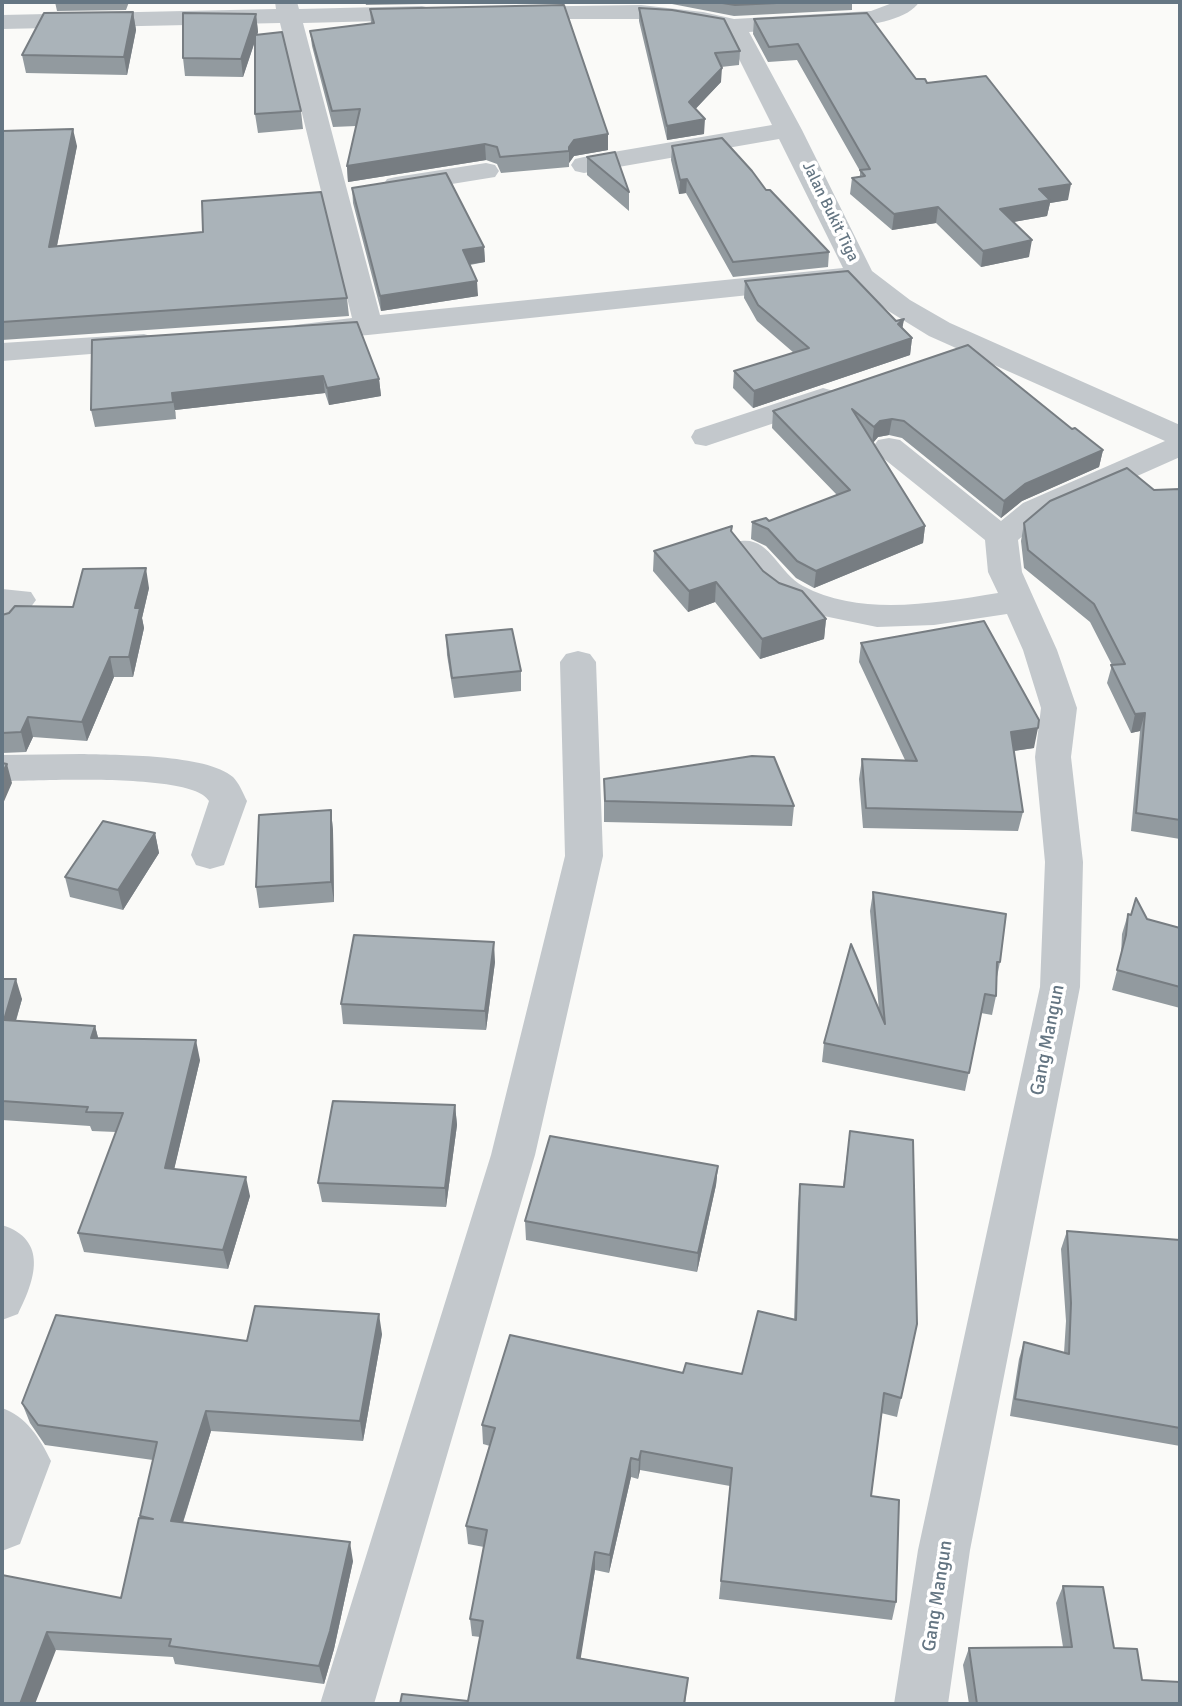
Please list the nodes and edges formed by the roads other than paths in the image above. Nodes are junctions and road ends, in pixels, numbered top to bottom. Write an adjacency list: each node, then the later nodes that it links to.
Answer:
1 (908, 2): 5 (street)
2 (288, 9): 4 (street); 6 (street); 10 (street)
3 (486, 12): 5 (street)
4 (444, 13)
5 (734, 26): 7 (street, Jalan Bukit Tiga)
6 (5, 27)
7 (789, 130): 8 (street); 11 (street, Jalan Bukit Tiga)
8 (584, 165)
9 (486, 171): 10 (street)
10 (335, 195): 12 (street)
11 (860, 275): 12 (street); 15 (street, Jalan Bukit Tiga)
12 (368, 326): 13 (street)
13 (274, 333)
14 (166, 341): 16 (street)
15 (971, 347): 17 (street); 19 (street, Jalan Bukit Tiga)
16 (2, 352)
17 (931, 361)
18 (852, 388): 20 (street)
19 (1180, 436)
20 (706, 437)
21 (1180, 446): 23 (street)
22 (889, 447): 23 (street)
23 (1000, 537): 26 (street, Gang Mangun)
24 (748, 549): 26 (street)
25 (2, 600): 27 (street)
26 (1018, 601): 36 (street, Gang Mangun)
27 (2, 622)
28 (578, 662): 35 (street)
29 (2, 768): 30 (street)
30 (210, 855)
31 (2, 1244): 32 (street)
32 (2, 1300)
33 (2, 1430): 34 (street)
34 (2, 1527)
35 (347, 1704)
36 (921, 1704)

